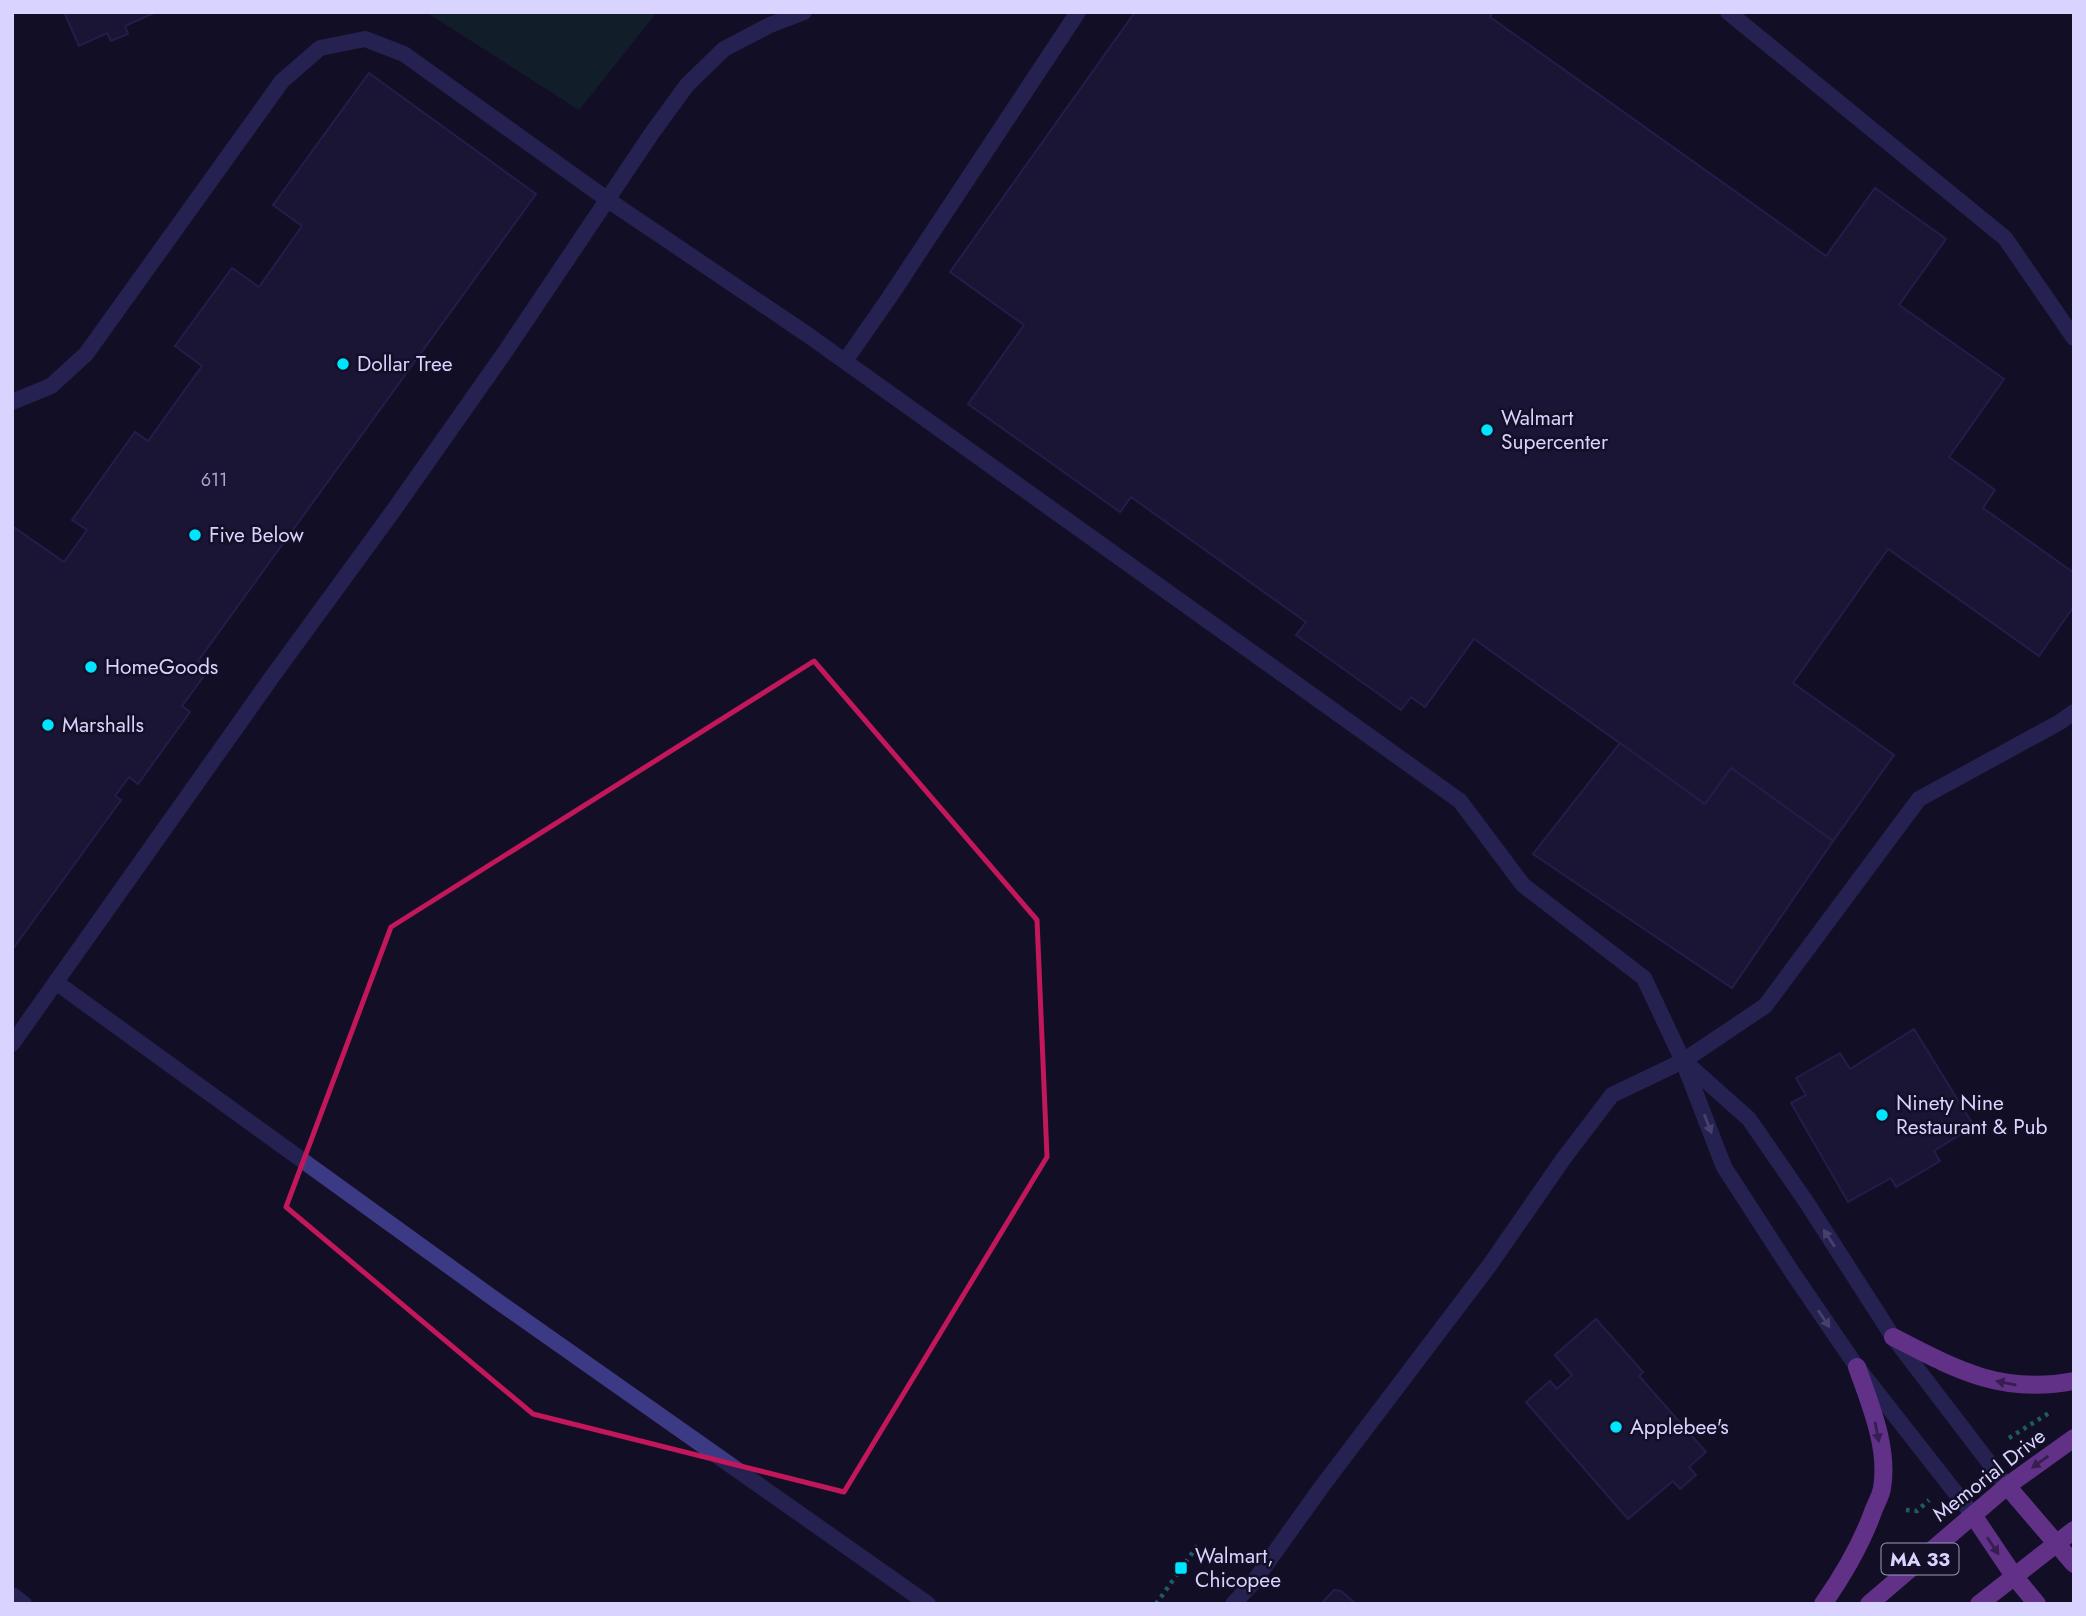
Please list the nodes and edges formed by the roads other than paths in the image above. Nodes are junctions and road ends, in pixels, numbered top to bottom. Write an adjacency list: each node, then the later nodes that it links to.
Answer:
1 (804, 12): 4 (lane)
2 (1078, 12): 6 (lane)
3 (1728, 12): 5 (lane)
4 (608, 200): 6 (lane); 7 (lane); 9 (lane)
5 (2074, 338)
6 (845, 360): 11 (lane)
7 (12, 402)
8 (2074, 712): 11 (lane)
9 (57, 983): 10 (lane); 24 (lane)
10 (12, 1044)
11 (1683, 1061): 12 (lane, one-way to 11); 13 (lane, one-way to 13); 25 (lane)
12 (1893, 1337): 14 (main road, one-way to 12); 16 (lane)
13 (1857, 1367): 17 (lane); 26 (main road, one-way to 26)
14 (2074, 1381)
15 (2074, 1438): 16 (main road, Memorial Drive / MA 33, one-way to 16)
16 (2007, 1486): 17 (main road, Memorial Drive / MA 33); 19 (main road)
17 (1973, 1515): 21 (main road, one-way to 21); 27 (main road, Memorial Drive / MA 33)
18 (2074, 1530): 19 (main road)
19 (2057, 1543): 20 (main road); 21 (main road)
20 (2074, 1564)
21 (2014, 1576): 28 (main road); 29 (main road)
22 (12, 1595): 23 (lane)
23 (24, 1604)
24 (928, 1604)
25 (1233, 1604)
26 (1823, 1604)
27 (1869, 1604)
28 (1979, 1604)
29 (2037, 1604)

